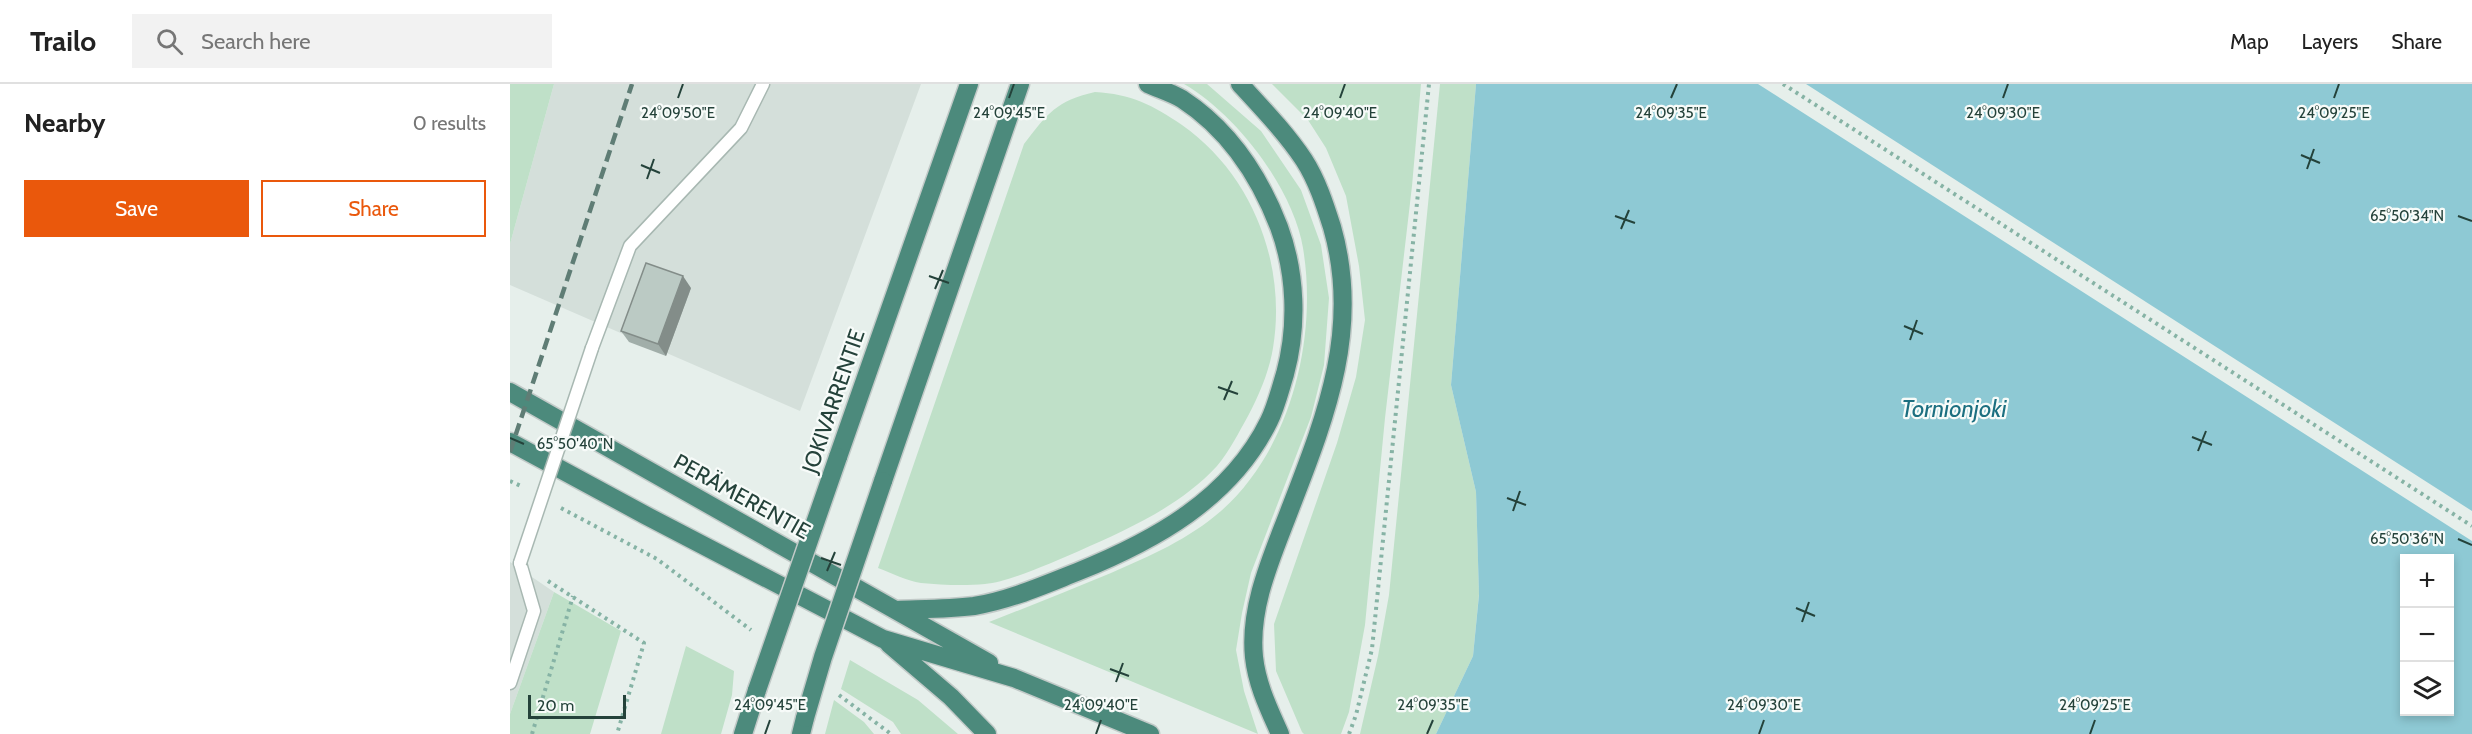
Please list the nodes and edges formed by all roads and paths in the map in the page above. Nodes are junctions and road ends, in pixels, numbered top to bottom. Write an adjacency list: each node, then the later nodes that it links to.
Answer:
1 (763, 84): 14 (lane, bridge)
2 (969, 84): 25 (highway, JOKIVARRENTIE, bridge)
3 (1020, 84): 22 (highway, bridge)
4 (1148, 84): 16 (highway)
5 (1240, 84): 29 (highway)
6 (1428, 84): 30 (path)
7 (1783, 84): 13 (path)
8 (510, 392): 16 (highway, PERÄMERENTIE)
9 (510, 442): 18 (highway, PERÄMERENTIE)
10 (510, 481): 11 (path)
11 (531, 492)
12 (552, 503): 17 (path)
13 (2472, 526)
14 (520, 563): 15 (path); 20 (lane)
15 (573, 596): 23 (path); 24 (path)
16 (897, 610): 19 (highway, PERÄMERENTIE)
17 (753, 631)
18 (883, 639): 19 (highway, PERÄMERENTIE); 27 (highway)
19 (1014, 678): 28 (highway, PERÄMERENTIE)
20 (510, 683)
21 (829, 688): 26 (path)
22 (803, 726)
23 (532, 734)
24 (617, 734)
25 (743, 734)
26 (891, 734)
27 (987, 734)
28 (1150, 734)
29 (1280, 734)
30 (1349, 734)

